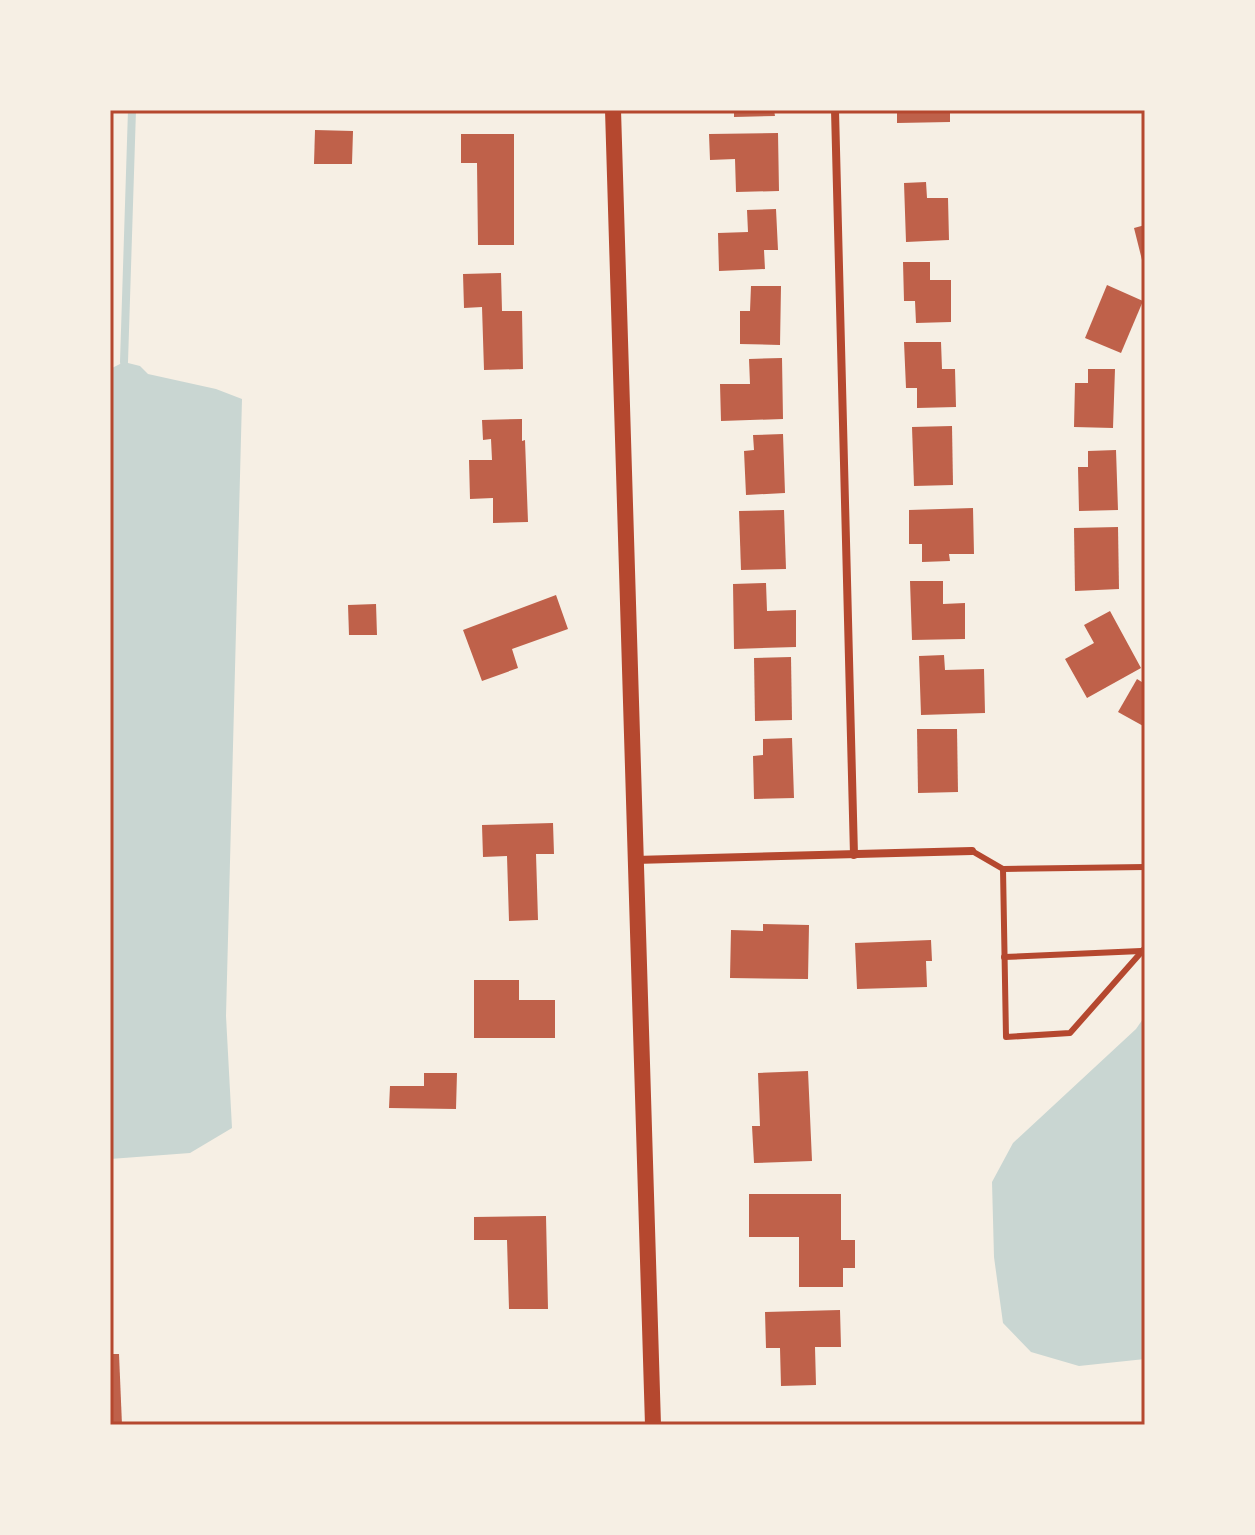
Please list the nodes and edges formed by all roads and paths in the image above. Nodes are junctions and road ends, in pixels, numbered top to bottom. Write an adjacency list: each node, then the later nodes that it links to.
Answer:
1 (613, 110): 5 (main road)
2 (835, 110): 4 (street)
3 (972, 851): 4 (street); 7 (lane)
4 (854, 855): 5 (street)
5 (635, 860): 10 (main road)
6 (1145, 867): 7 (lane)
7 (1003, 869): 9 (lane)
8 (1144, 950): 9 (lane); 9 (lane)
9 (1004, 957)
10 (653, 1425)

